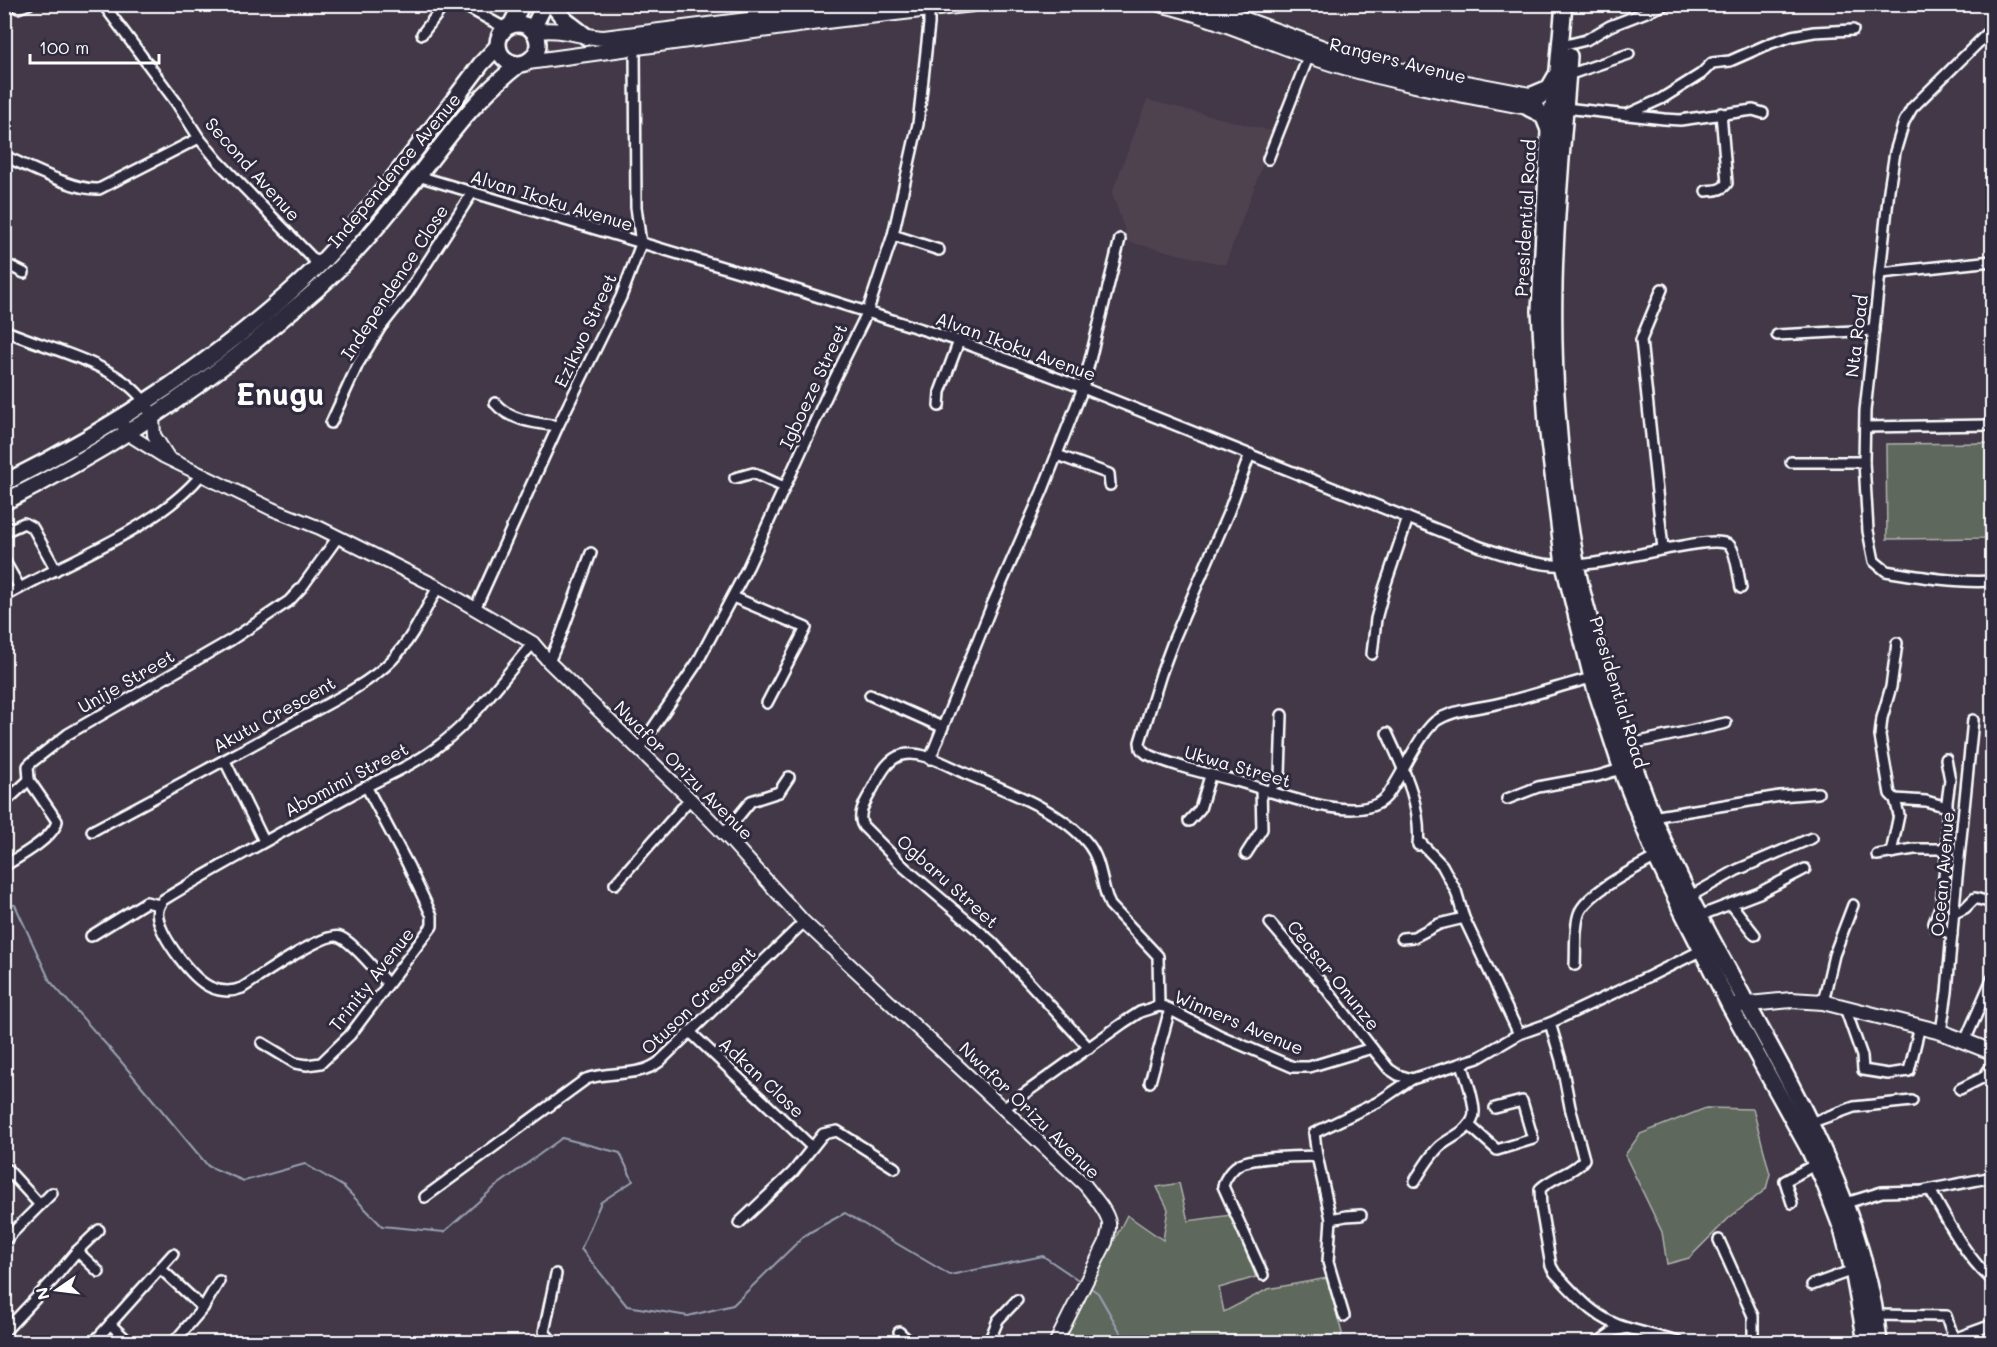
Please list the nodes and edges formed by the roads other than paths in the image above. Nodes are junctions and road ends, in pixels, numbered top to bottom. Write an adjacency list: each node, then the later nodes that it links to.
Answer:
1 (29, 4): 16 (street)
2 (103, 4): 36 (street, Second Avenue)
3 (445, 4): 21 (street)
4 (461, 4): 17 (street)
5 (522, 4): 17 (main road)
6 (545, 4): 20 (main road)
7 (552, 4): 22 (main road)
8 (875, 4): 22 (main road)
9 (973, 4): 15 (main road)
10 (1159, 4): 27 (main road, Rangers Avenue)
11 (1202, 4): 30 (main road, Rangers Avenue)
12 (1564, 4): 29 (main road, Presidential Road)
13 (1574, 4): 23 (main road, Presidential Road)
14 (1667, 4): 23 (street)
15 (930, 7): 25 (main road); 42 (street, Igboeze Street)
16 (18, 8)
17 (508, 26): 20 (main road); 24 (main road)
18 (1992, 29): 50 (street, Nta Road)
19 (1853, 30): 34 (street)
20 (533, 31): 22 (main road); 28 (main road)
21 (422, 34)
22 (587, 37)
23 (1570, 44): 29 (main road, Presidential Road)
24 (497, 47): 28 (main road); 48 (main road, Independence Avenue)
25 (635, 47): 28 (main road); 44 (street, Ezikwo Street)
26 (1629, 54): 29 (street)
27 (1309, 56): 30 (main road, Rangers Avenue); 38 (street)
28 (523, 63): 39 (main road, Independence Avenue)
29 (1563, 73): 30 (main road); 31 (main road, Presidential Road)
30 (1529, 102): 31 (main road); 35 (main road)
31 (1560, 106): 34 (street); 35 (main road, Presidential Road); 85 (main road, Presidential Road)
32 (1721, 113): 33 (street); 34 (street); 40 (street)
33 (1763, 113)
34 (1626, 115)
35 (1549, 132): 85 (main road, Presidential Road)
36 (199, 138): 37 (street); 48 (street, Second Avenue)
37 (4, 156)
38 (1268, 159)
39 (418, 176): 41 (street, Alvan Ikoku Avenue); 62 (main road, Independence Avenue)
40 (1706, 191)
41 (472, 193): 44 (street, Alvan Ikoku Avenue); 63 (street, Independence Close)
42 (893, 235): 45 (street); 52 (street, Igboeze Street)
43 (1120, 239): 57 (street)
44 (641, 244): 52 (street, Alvan Ikoku Avenue); 65 (street, Ezikwo Street)
45 (939, 250)
46 (1992, 261): 50 (street)
47 (4, 263): 49 (street)
48 (319, 265): 58 (main road, Independence Avenue)
49 (24, 273)
50 (1881, 273): 54 (street, Nta Road)
51 (1662, 289): 82 (street)
52 (867, 313): 56 (street, Alvan Ikoku Avenue); 77 (street, Igboeze Street)
53 (4, 330): 58 (street)
54 (1874, 330): 55 (street); 66 (street, Nta Road)
55 (1777, 335)
56 (959, 341): 57 (street, Alvan Ikoku Avenue); 60 (street)
57 (1083, 388): 68 (street, Alvan Ikoku Avenue); 69 (street)
58 (144, 402): 61 (main road, Independence Avenue); 62 (street)
59 (495, 402): 65 (street)
60 (939, 406)
61 (119, 418): 67 (street); 75 (main road, Independence Avenue)
62 (153, 418): 67 (main road, Independence Avenue); 70 (street)
63 (331, 423)
64 (1992, 425): 66 (street)
65 (558, 426): 93 (street, Ezikwo Street)
66 (1865, 427): 72 (street, Nta Road)
67 (128, 434): 70 (street, Nwafor Orizu Avenue); 78 (main road, Independence Avenue)
68 (1250, 454): 79 (street, Alvan Ikoku Avenue); 114 (street, Ukwa Street)
69 (1057, 455): 76 (street); 105 (street)
70 (169, 458): 73 (street, Nwafor Orizu Avenue)
71 (1791, 462): 72 (street)
72 (1864, 462): 87 (street, Nta Road)
73 (202, 474): 81 (street, Nwafor Orizu Avenue); 86 (street)
74 (735, 478): 77 (street)
75 (4, 483)
76 (1110, 485)
77 (784, 487): 92 (street, Igboeze Street)
78 (4, 502)
79 (1408, 518): 85 (street, Alvan Ikoku Avenue); 96 (street)
80 (4, 532): 86 (street)
81 (338, 537): 88 (street, Nwafor Orizu Avenue); 116 (street, Unije Street)
82 (1663, 549): 85 (street, Alvan Ikoku Avenue); 90 (street, Alvan Ikoku Avenue)
83 (591, 553): 97 (street)
84 (4, 560): 89 (street)
85 (1570, 565): 98 (main road, Presidential Road); 99 (main road, Presidential Road)
86 (56, 570): 89 (street)
87 (1992, 581)
88 (438, 587): 93 (street, Nwafor Orizu Avenue); 111 (street, Akutu Crescent)
89 (20, 588): 91 (street)
90 (1741, 588)
91 (4, 597)
92 (733, 597): 101 (street); 108 (street, Igboeze Street)
93 (475, 609): 94 (street, Nwafor Orizu Avenue)
94 (533, 643): 97 (street, Nwafor Orizu Avenue); 117 (street, Abomimi Street)
95 (1898, 643): 122 (street)
96 (1372, 654)
97 (549, 662): 108 (street, Nwafor Orizu Avenue)
98 (1592, 678): 99 (main road, Presidential Road); 112 (street, Ukwa Street)
99 (1604, 693): 107 (main road, Presidential Road); 113 (main road, Presidential Road)
100 (870, 695): 105 (street)
101 (767, 703)
102 (1282, 716): 118 (street)
103 (1973, 720): 145 (street, Ocean Avenue)
104 (1726, 723): 107 (street)
105 (942, 727): 109 (street)
106 (1387, 733): 112 (street)
107 (1626, 745): 125 (main road, Presidential Road)
108 (638, 750): 121 (street, Nwafor Orizu Avenue)
109 (930, 759): 160 (street, Ogbaru Street); 170 (street, Ogbaru Street)
110 (1946, 759): 124 (street)
111 (225, 760): 127 (street, Akutu Crescent); 131 (street)
112 (1403, 769): 118 (street, Ukwa Street); 147 (street)
113 (1621, 769): 120 (street); 129 (main road, Presidential Road)
114 (1209, 776): 118 (street, Ukwa Street); 126 (street)
115 (789, 777): 128 (street)
116 (29, 780): 123 (street); 137 (street)
117 (366, 786): 131 (street, Abomimi Street); 157 (street, Trinity Avenue)
118 (1265, 791): 134 (street)
119 (1818, 793): 125 (street)
120 (1507, 799)
121 (690, 800): 128 (street, Nwafor Orizu Avenue); 139 (street)
122 (1895, 800): 124 (street); 133 (street)
123 (4, 803)
124 (1947, 807): 132 (street)
125 (1652, 817): 129 (main road, Presidential Road)
126 (1189, 821)
127 (93, 831)
128 (724, 834): 148 (street, Nwafor Orizu Avenue)
129 (1654, 837): 136 (main road, Presidential Road); 140 (main road, Presidential Road)
130 (1812, 838): 140 (street)
131 (264, 841): 143 (street, Abomimi Street)
132 (1947, 849): 133 (street); 150 (street)
133 (1891, 853): 135 (street)
134 (1246, 854)
135 (1877, 855)
136 (1656, 857): 140 (main road, Presidential Road); 155 (street)
137 (4, 866)
138 (1805, 869): 142 (street)
139 (615, 884)
140 (1685, 901): 146 (main road, Presidential Road); 154 (main road, Presidential Road)
141 (1992, 903): 145 (street)
142 (1731, 904): 146 (street); 151 (street)
143 (159, 905): 152 (street); 157 (street)
144 (1853, 905): 158 (street)
145 (1953, 914): 150 (street, Ocean Avenue)
146 (1699, 916): 159 (main road, Presidential Road)
147 (1464, 918): 153 (street); 167 (street)
148 (804, 922): 165 (street, Otuson Crescent); 180 (street, Nwafor Orizu Avenue)
149 (1270, 923): 171 (street, Ceasar Onunze)
150 (1952, 934): 166 (street, Ocean Avenue)
151 (1755, 935)
152 (91, 936)
153 (1402, 938)
154 (1702, 950): 159 (main road, Presidential Road); 163 (street)
155 (1575, 965)
156 (1992, 979): 168 (street)
157 (387, 983): 169 (street, Trinity Avenue)
158 (1823, 1002): 159 (main road); 161 (main road)
159 (1738, 1005): 181 (main road, Presidential Road); 185 (main road, Presidential Road)
160 (1159, 1006): 162 (street, Winners Avenue); 170 (street, Winners Avenue)
161 (1845, 1008): 164 (main road); 164 (street)
162 (1170, 1010): 171 (street, Winners Avenue); 176 (street)
163 (1550, 1023): 167 (street); 219 (street)
164 (1920, 1026): 166 (main road)
165 (689, 1031): 183 (street, Adkan Close); 192 (street, Otuson Crescent)
166 (1941, 1032): 168 (main road)
167 (1519, 1034): 173 (street)
168 (1965, 1041): 172 (main road)
169 (262, 1042)
170 (1089, 1047): 180 (street, Winners Avenue)
171 (1372, 1048): 175 (street)
172 (1992, 1052)
173 (1462, 1063): 175 (street); 182 (street)
174 (1992, 1065): 177 (street)
175 (1412, 1079): 184 (street)
176 (1150, 1082)
177 (1960, 1089)
178 (1912, 1101): 181 (street)
179 (1496, 1108): 182 (street)
180 (1003, 1109): 229 (street, Nwafor Orizu Avenue)
181 (1810, 1123): 194 (main road, Presidential Road)
182 (1469, 1125): 189 (street)
183 (812, 1147): 186 (street); 198 (street)
184 (1317, 1156): 197 (street); 209 (street)
185 (1816, 1164): 193 (street); 199 (main road, Presidential Road)
186 (895, 1168)
187 (4, 1169): 195 (street)
188 (1988, 1178): 190 (street)
189 (1415, 1181)
190 (1930, 1190): 194 (street); 210 (street)
191 (52, 1193): 195 (street)
192 (424, 1197)
193 (1792, 1203)
194 (1846, 1203): 199 (main road, Presidential Road)
195 (40, 1205): 202 (street)
196 (1361, 1215): 197 (street)
197 (1331, 1220): 216 (street)
198 (739, 1223)
199 (1847, 1228): 206 (main road, Presidential Road); 215 (main road, Presidential Road)
200 (99, 1230): 203 (street)
201 (1719, 1240): 232 (street)
202 (4, 1241)
203 (77, 1251): 207 (street); 220 (street)
204 (173, 1254): 205 (street)
205 (162, 1269): 214 (street); 217 (street)
206 (1852, 1270): 212 (street); 233 (main road, Presidential Road)
207 (99, 1272)
208 (556, 1274): 226 (street)
209 (1263, 1275)
210 (1992, 1280)
211 (219, 1281): 214 (street)
212 (1812, 1285)
213 (1017, 1300): 228 (street)
214 (203, 1308): 225 (street)
215 (1875, 1315): 222 (street); 234 (main road, Presidential Road)
216 (1344, 1316)
217 (110, 1324): 223 (street); 224 (street)
218 (1992, 1325): 222 (street)
219 (1627, 1328): 230 (street); 231 (street)
220 (4, 1332)
221 (899, 1332): 227 (street)
222 (1949, 1341)
223 (94, 1342)
224 (129, 1342)
225 (174, 1342)
226 (551, 1342)
227 (910, 1342)
228 (989, 1342)
229 (1056, 1342)
230 (1599, 1342)
231 (1678, 1342)
232 (1753, 1342)
233 (1866, 1342)
234 (1879, 1342)

